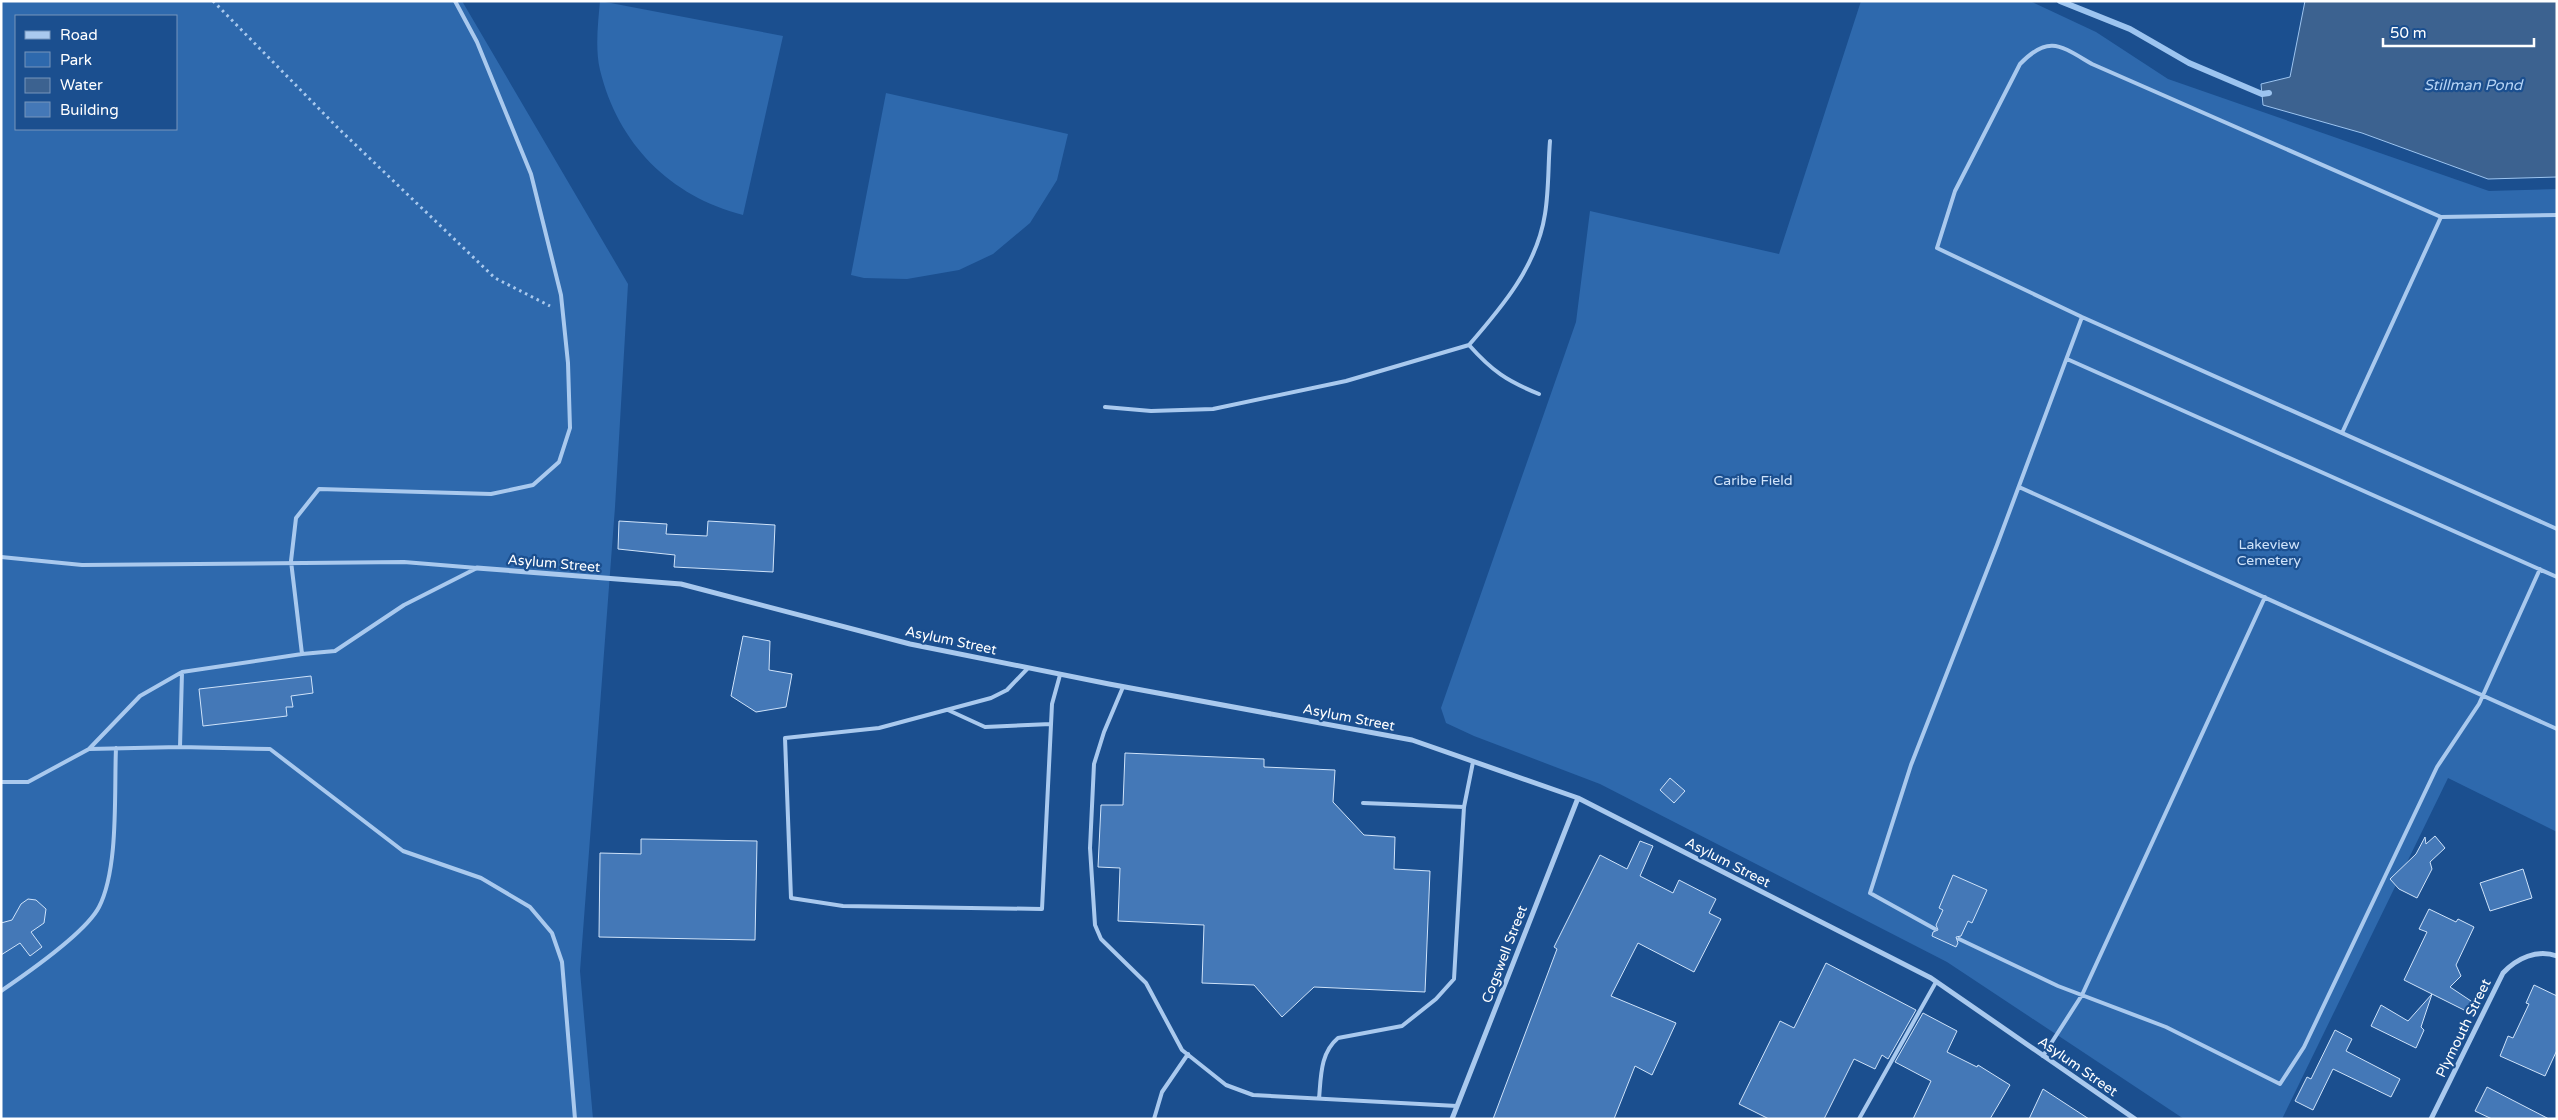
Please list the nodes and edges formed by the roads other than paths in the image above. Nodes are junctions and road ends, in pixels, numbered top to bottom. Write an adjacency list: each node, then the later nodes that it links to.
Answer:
1 (454, 1): 14 (lane)
2 (1550, 140): 6 (lane)
3 (2557, 215): 4 (lane)
4 (2441, 217): 5 (lane); 10 (lane)
5 (2082, 318): 7 (lane); 10 (lane)
6 (1469, 346): 8 (lane); 9 (lane)
7 (2067, 359): 11 (lane); 16 (lane)
8 (1539, 394)
9 (1105, 407)
10 (2342, 433): 12 (lane)
11 (2019, 487): 18 (lane); 36 (lane)
12 (2557, 529)
13 (1, 557): 14 (lane)
14 (291, 561): 15 (lane); 19 (lane)
15 (477, 568): 19 (lane); 20 (street, Asylum Street)
16 (2540, 569): 17 (lane); 24 (lane)
17 (2557, 577)
18 (2265, 597): 24 (lane); 41 (lane)
19 (302, 654): 21 (lane)
20 (1028, 668): 22 (street, Asylum Street); 25 (lane)
21 (182, 672): 28 (lane); 30 (lane)
22 (1060, 675): 23 (street, Asylum Street); 26 (lane)
23 (1123, 687): 31 (street, Asylum Street); 42 (lane)
24 (2483, 695): 27 (lane); 41 (lane)
25 (948, 710): 26 (lane); 26 (lane)
26 (1051, 724)
27 (2557, 728)
28 (180, 747): 29 (lane); 46 (lane)
29 (116, 748): 30 (lane); 40 (lane)
30 (89, 749): 32 (lane)
31 (1473, 762): 33 (street, Asylum Street); 35 (lane)
32 (1, 782)
33 (1578, 798): 39 (street, Asylum Street); 45 (street, Cogswell Street)
34 (1363, 803): 35 (lane)
35 (1464, 807): 44 (lane)
36 (1935, 929)
37 (1960, 940): 41 (lane)
38 (2557, 956): 51 (street, Plymouth Street)
39 (1936, 982): 43 (street, Asylum Street); 49 (lane)
40 (1, 990)
41 (2082, 995): 43 (lane)
42 (1188, 1054): 44 (lane); 47 (lane)
43 (2044, 1056): 50 (street, Asylum Street)
44 (1319, 1098): 45 (lane)
45 (1457, 1106): 48 (street, Cogswell Street)
46 (575, 1119)
47 (1154, 1119)
48 (1452, 1119)
49 (1859, 1119)
50 (2134, 1119)
51 (2431, 1119)

